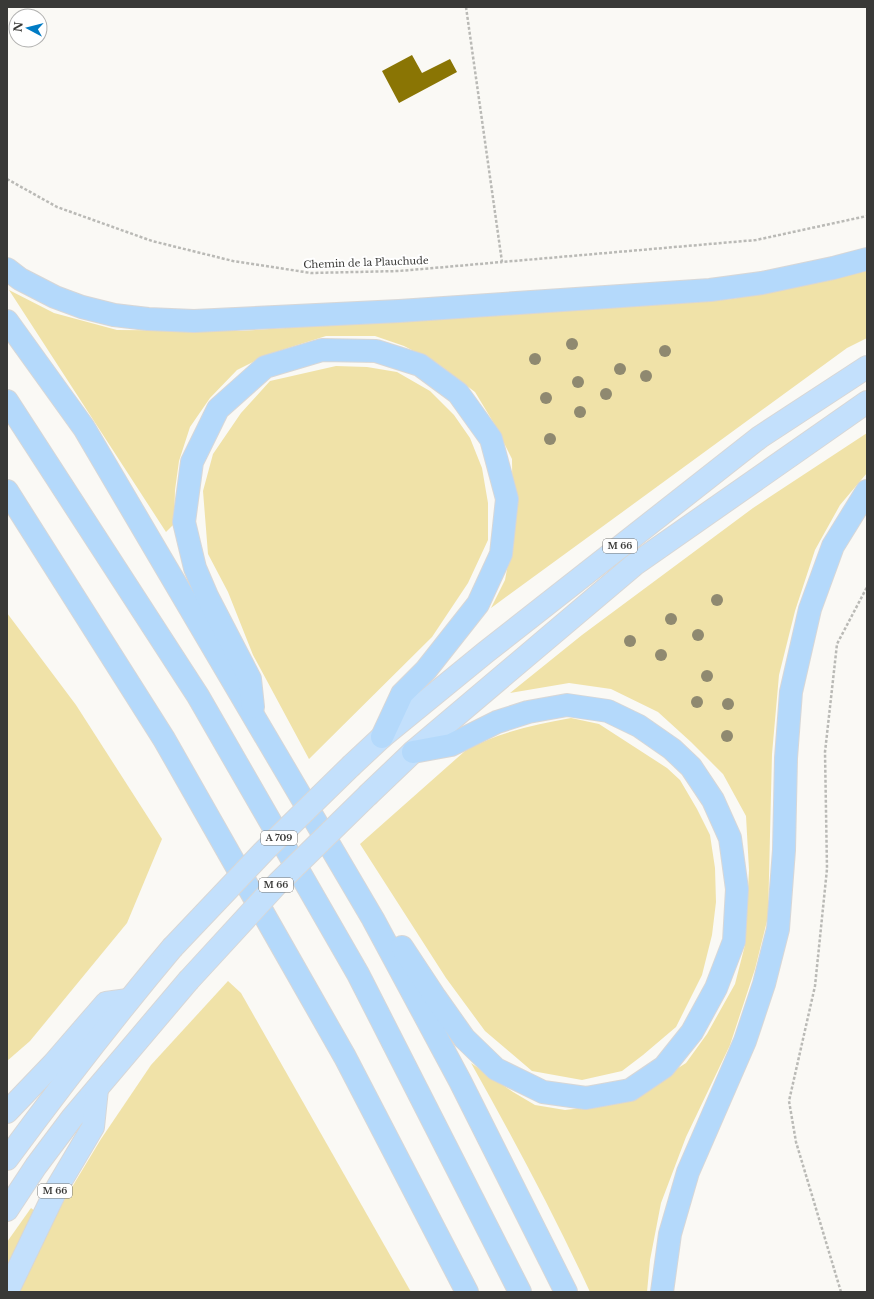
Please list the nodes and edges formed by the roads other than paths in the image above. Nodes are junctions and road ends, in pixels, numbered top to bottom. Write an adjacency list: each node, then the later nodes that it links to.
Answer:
1 (867, 259): 2 (highway)
2 (7, 269)
3 (7, 321): 9 (highway)
4 (867, 368): 10 (highway, M 66)
5 (7, 401): 20 (highway, A 709)
6 (867, 402): 11 (highway, M 66)
7 (7, 491): 19 (highway)
8 (867, 491): 22 (highway)
9 (254, 716): 10 (highway); 12 (highway)
10 (382, 737): 13 (highway, M 66, bridge)
11 (413, 752): 12 (highway); 14 (highway, M 66, bridge)
12 (373, 918): 21 (highway)
13 (128, 1000): 15 (highway); 16 (highway, M 66)
14 (97, 1089): 17 (highway, M 66); 18 (highway, M 66)
15 (7, 1112)
16 (7, 1160)
17 (7, 1210)
18 (7, 1292)
19 (467, 1292)
20 (520, 1292)
21 (566, 1292)
22 (662, 1292)

